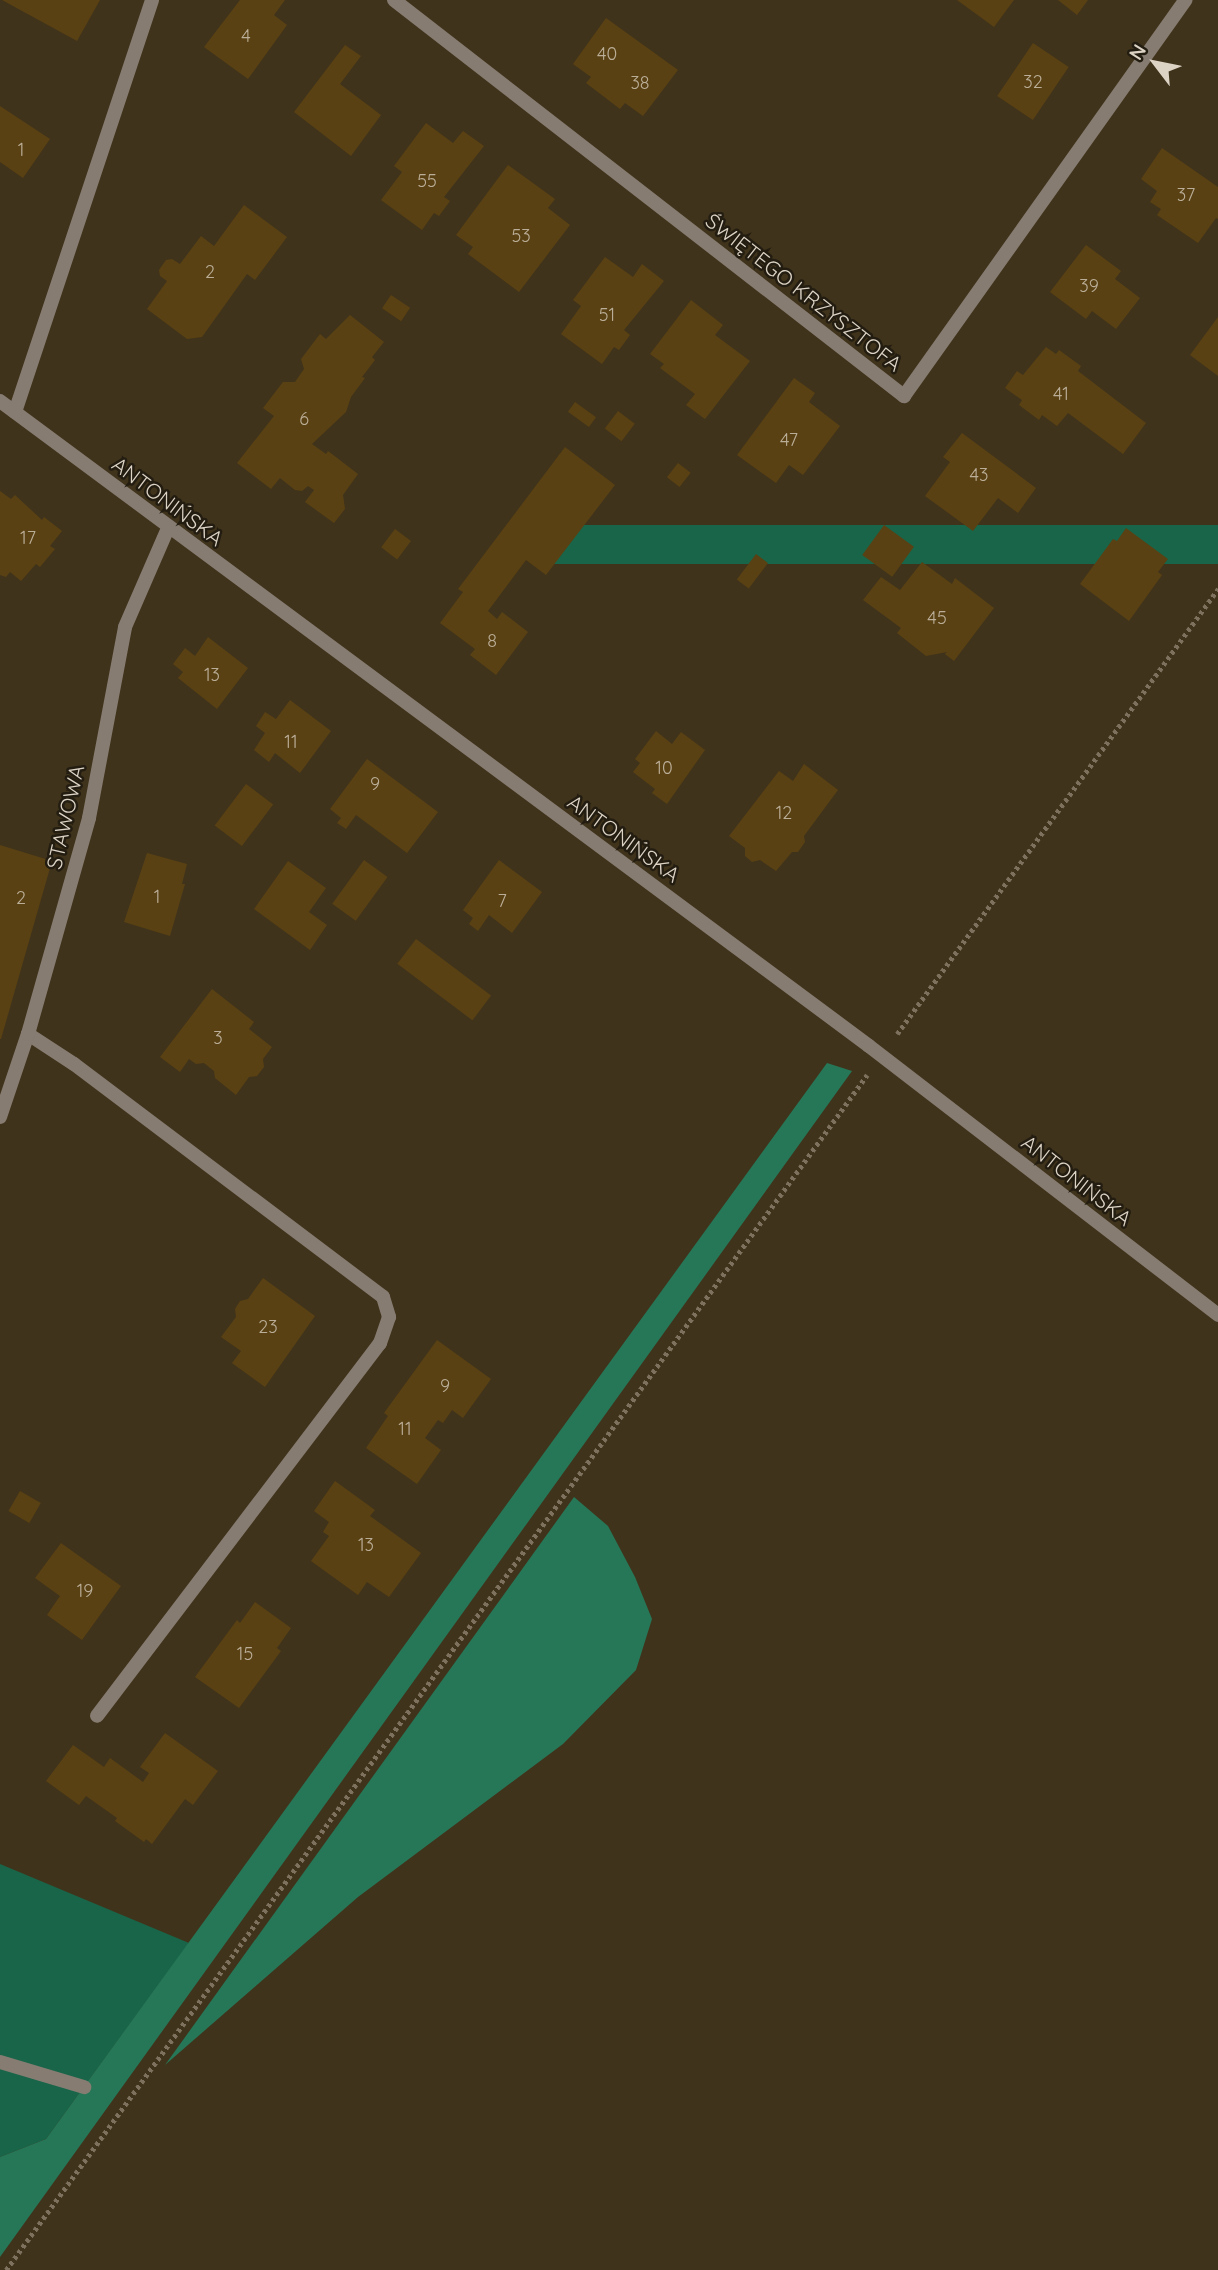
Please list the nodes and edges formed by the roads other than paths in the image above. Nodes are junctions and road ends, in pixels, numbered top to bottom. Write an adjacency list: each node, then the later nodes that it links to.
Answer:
1 (152, 0): 5 (street)
2 (394, 0): 3 (street, ŚWIĘTEGO KRZYSZTOFA)
3 (1185, 0)
4 (0, 401): 5 (street, ANTONIŃSKA)
5 (15, 412): 6 (street, ANTONIŃSKA)
6 (168, 528): 7 (street, STAWOWA); 9 (street, ANTONIŃSKA)
7 (28, 1034): 8 (street, STAWOWA); 10 (street)
8 (0, 1117)
9 (1218, 1315)
10 (97, 1716)
11 (0, 2062): 12 (street)
12 (84, 2087)

